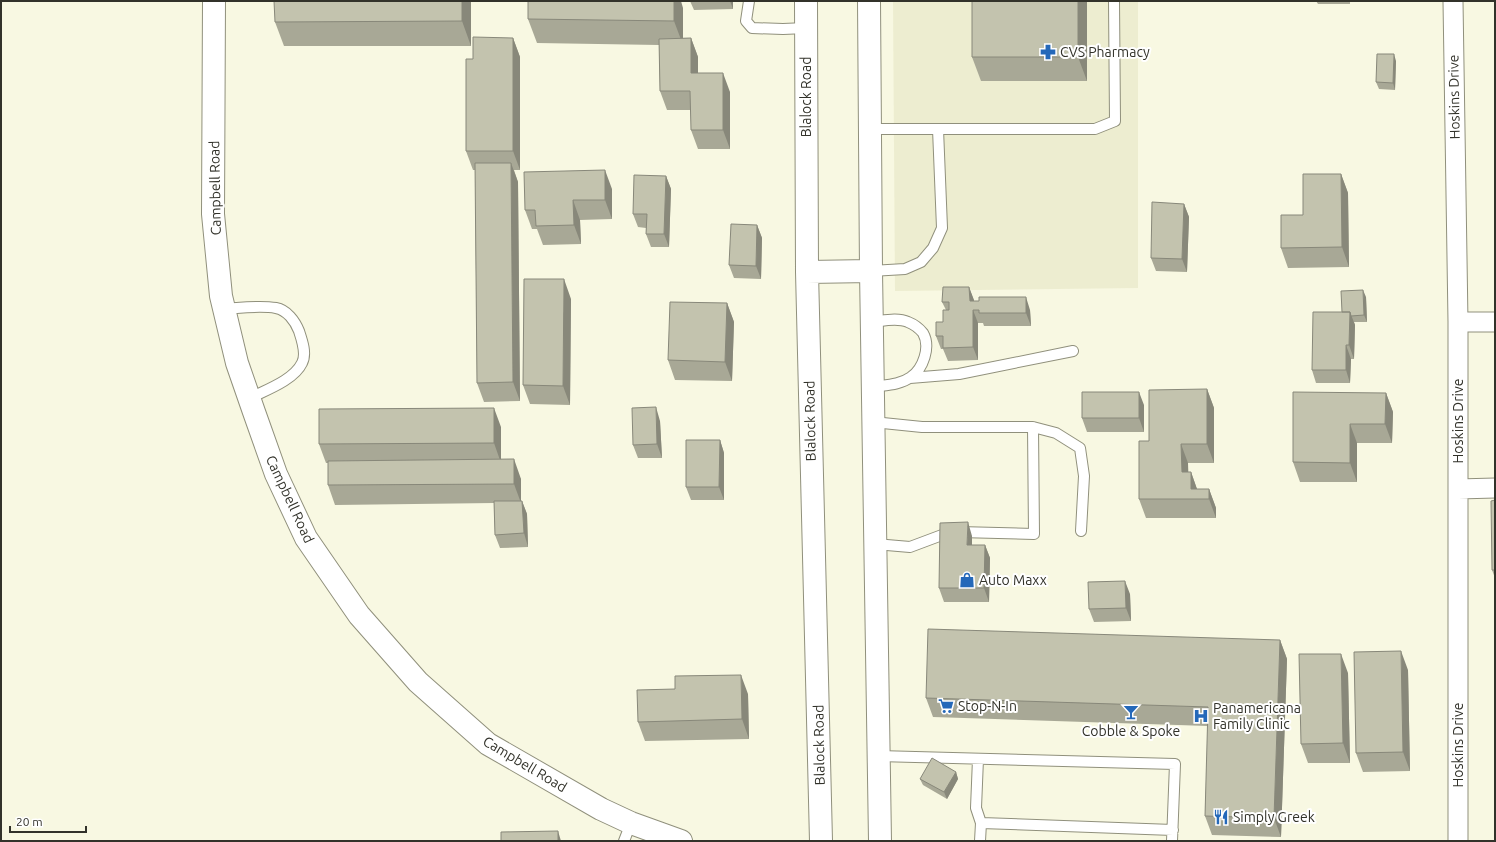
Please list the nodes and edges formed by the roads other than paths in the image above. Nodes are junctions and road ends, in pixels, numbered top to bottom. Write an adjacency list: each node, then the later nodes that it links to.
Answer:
1 (214, 1): 12 (main road, Campbell Road)
2 (749, 1): 7 (lane)
3 (806, 1): 7 (main road, Blalock Road)
4 (869, 1): 9 (main road)
5 (1114, 1): 8 (lane)
6 (1452, 1): 14 (street, Hoskins Drive)
7 (806, 28): 11 (main road, Blalock Road)
8 (938, 129): 9 (lane); 10 (lane)
9 (870, 130): 10 (main road)
10 (871, 271): 11 (main road); 13 (main road)
11 (807, 272): 32 (main road, Blalock Road)
12 (224, 310): 19 (main road, Campbell Road); 19 (lane)
13 (872, 322): 17 (lane); 18 (main road)
14 (1458, 322): 15 (street); 23 (street, Hoskins Drive)
15 (1495, 322)
16 (1074, 351): 17 (lane)
17 (910, 378): 18 (lane)
18 (873, 387): 20 (main road)
19 (250, 398): 30 (main road, Campbell Road)
20 (873, 422): 21 (lane); 25 (main road)
21 (1032, 426): 24 (lane); 25 (lane)
22 (1495, 488): 23 (street)
23 (1458, 489): 36 (street, Hoskins Drive)
24 (1081, 531)
25 (875, 544): 26 (main road)
26 (878, 756): 27 (lane); 33 (main road)
27 (978, 759): 28 (lane); 29 (lane)
28 (981, 823): 29 (lane); 34 (lane)
29 (1173, 830): 35 (lane)
30 (628, 832): 31 (main road, Campbell Road)
31 (681, 841)
32 (821, 841)
33 (880, 841)
34 (980, 841)
35 (1172, 841)
36 (1458, 841)

